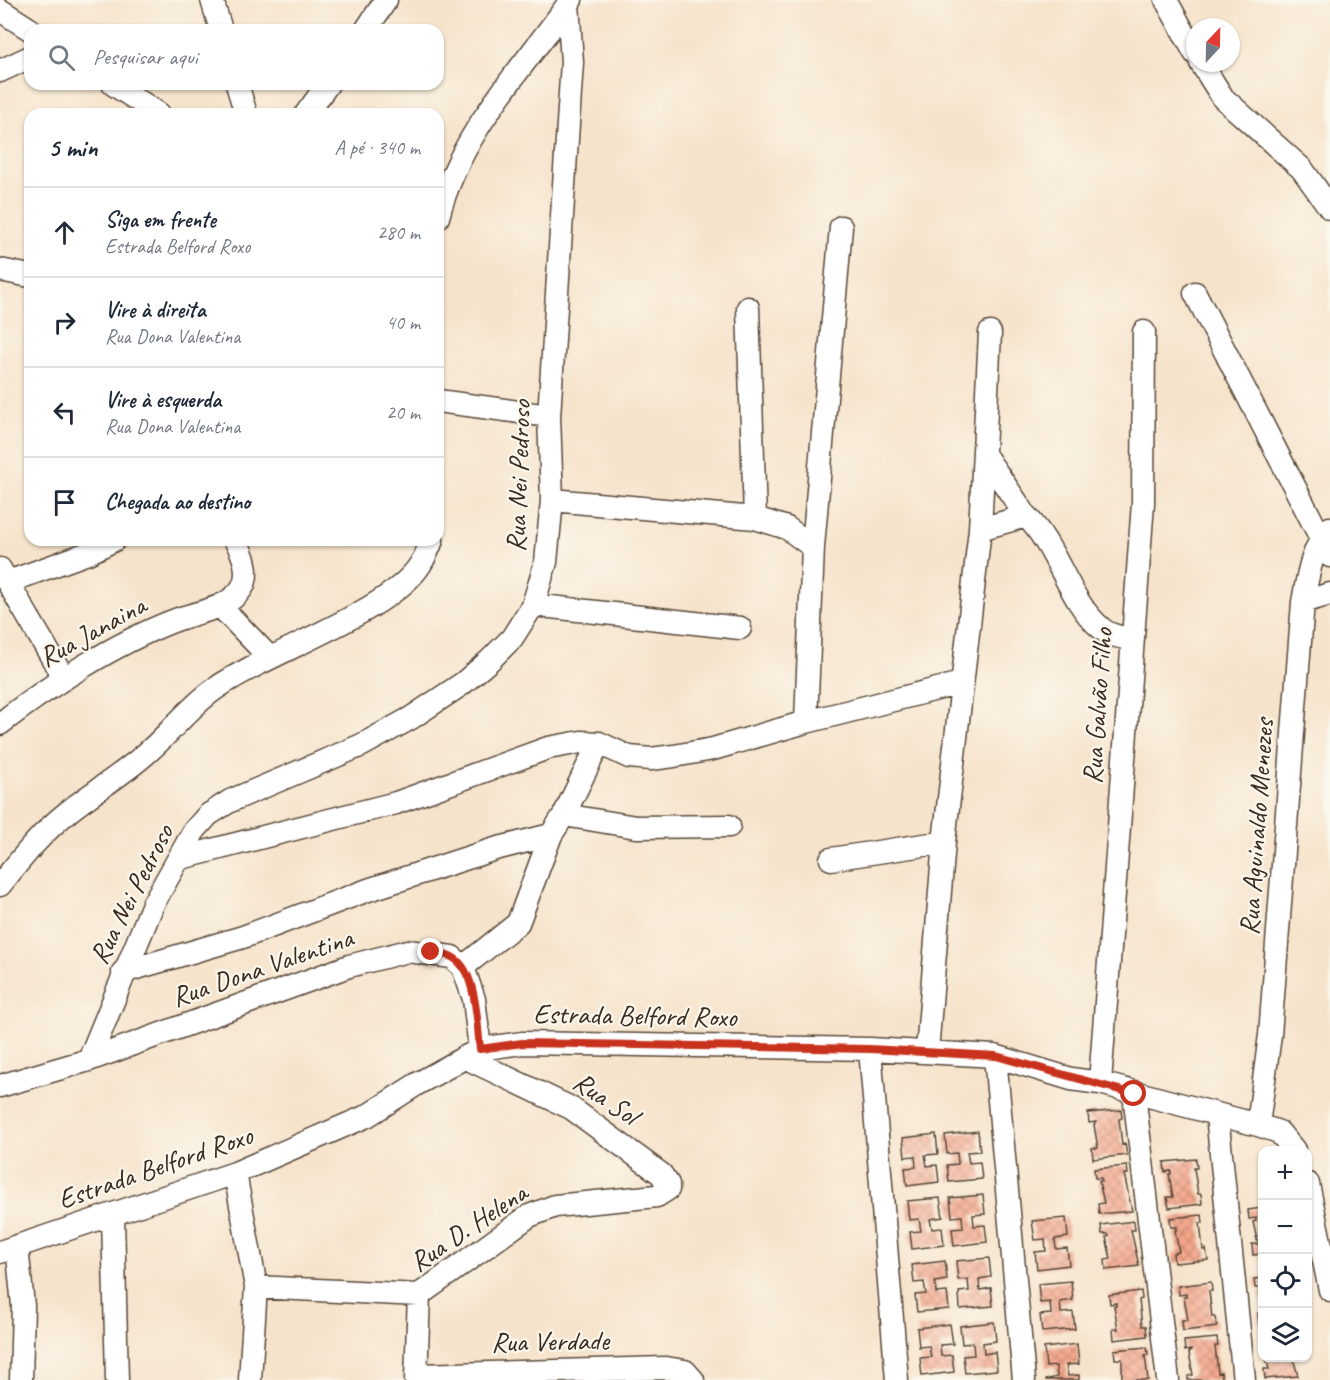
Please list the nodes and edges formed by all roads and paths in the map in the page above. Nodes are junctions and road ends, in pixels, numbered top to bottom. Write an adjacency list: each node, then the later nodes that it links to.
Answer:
1 (386, 0): 5 (street)
2 (1166, 0): 7 (street)
3 (569, 2): 17 (street, Rua Nei Pedroso); 27 (street, Rua Nei Pedroso)
4 (0, 10): 6 (street)
5 (370, 24)
6 (24, 25)
7 (1186, 37)
8 (24, 60): 9 (street)
9 (0, 71)
10 (1207, 72): 18 (street)
11 (122, 90): 14 (street)
12 (239, 90): 15 (street)
13 (324, 90): 16 (street)
14 (150, 108)
15 (244, 108)
16 (310, 108)
17 (444, 199)
18 (1328, 205)
19 (842, 227): 37 (street)
20 (0, 270): 21 (street)
21 (24, 275)
22 (1195, 292): 33 (street)
23 (748, 308): 31 (street)
24 (1144, 332): 44 (street, Rua Galvão Filho)
25 (990, 333): 28 (street)
26 (444, 402): 27 (street)
27 (549, 416): 29 (street, Rua Nei Pedroso)
28 (984, 454): 30 (street); 32 (street)
29 (552, 500): 31 (street); 41 (street, Rua Nei Pedroso)
30 (1026, 516): 32 (street); 44 (street)
31 (754, 518): 37 (street)
32 (980, 529): 47 (street)
33 (1327, 540): 40 (street, Rua Aguinaldo Menezes)
34 (102, 546): 38 (street)
35 (238, 546): 42 (street, Rua Janaina)
36 (429, 546): 45 (street)
37 (813, 548): 48 (street)
38 (6, 590): 46 (street)
39 (1330, 594): 40 (street)
40 (1303, 602): 69 (street, Rua Aguinaldo Menezes)
41 (533, 605): 43 (street); 55 (street, Rua Nei Pedroso)
42 (220, 606): 45 (street); 46 (street, Rua Janaina)
43 (740, 628)
44 (1131, 639): 65 (street, Rua Galvão Filho)
45 (269, 657): 57 (street)
46 (64, 678): 49 (street, Rua Janaina)
47 (961, 683): 48 (street); 54 (street)
48 (806, 722): 50 (street)
49 (0, 724)
50 (599, 743): 51 (street); 55 (street)
51 (564, 815): 52 (street); 53 (street)
52 (729, 826)
53 (550, 835): 58 (street); 59 (street)
54 (944, 843): 56 (street); 62 (street)
55 (181, 858): 59 (street, Rua Nei Pedroso)
56 (831, 859)
57 (0, 885)
58 (463, 967): 61 (street); 64 (street, Rua Dona Valentina)
59 (123, 972): 64 (street, Rua Nei Pedroso)
60 (870, 1049): 61 (street, Estrada Belford Roxo); 62 (street, Estrada Belford Roxo); 84 (street)
61 (472, 1053): 71 (street, Estrada Belford Roxo); 72 (street, Rua Sol)
62 (927, 1053): 63 (street, Estrada Belford Roxo)
63 (996, 1056): 65 (street, Estrada Belford Roxo); 85 (street)
64 (89, 1060): 66 (street, Rua Dona Valentina)
65 (1100, 1083): 67 (street, Estrada Belford Roxo)
66 (0, 1086)
67 (1134, 1094): 68 (street, Estrada Belford Roxo); 86 (street)
68 (1217, 1115): 69 (street, Estrada Belford Roxo); 87 (street)
69 (1258, 1125): 70 (street, Estrada Belford Roxo)
70 (1290, 1146)
71 (235, 1173): 74 (street, Estrada Belford Roxo); 76 (street)
72 (668, 1189): 78 (street, Rua D. Helena)
73 (1311, 1200): 77 (street)
74 (113, 1216): 75 (street, Estrada Belford Roxo); 82 (street)
75 (9, 1249): 81 (street)
76 (256, 1287): 78 (street); 83 (street)
77 (1330, 1290)
78 (419, 1295): 80 (street, Rua D. Helena)
79 (689, 1376): 80 (street, Rua Verdade)
80 (416, 1377)
81 (21, 1380)
82 (117, 1380)
83 (250, 1380)
84 (897, 1380)
85 (1024, 1380)
86 (1168, 1380)
87 (1244, 1380)

